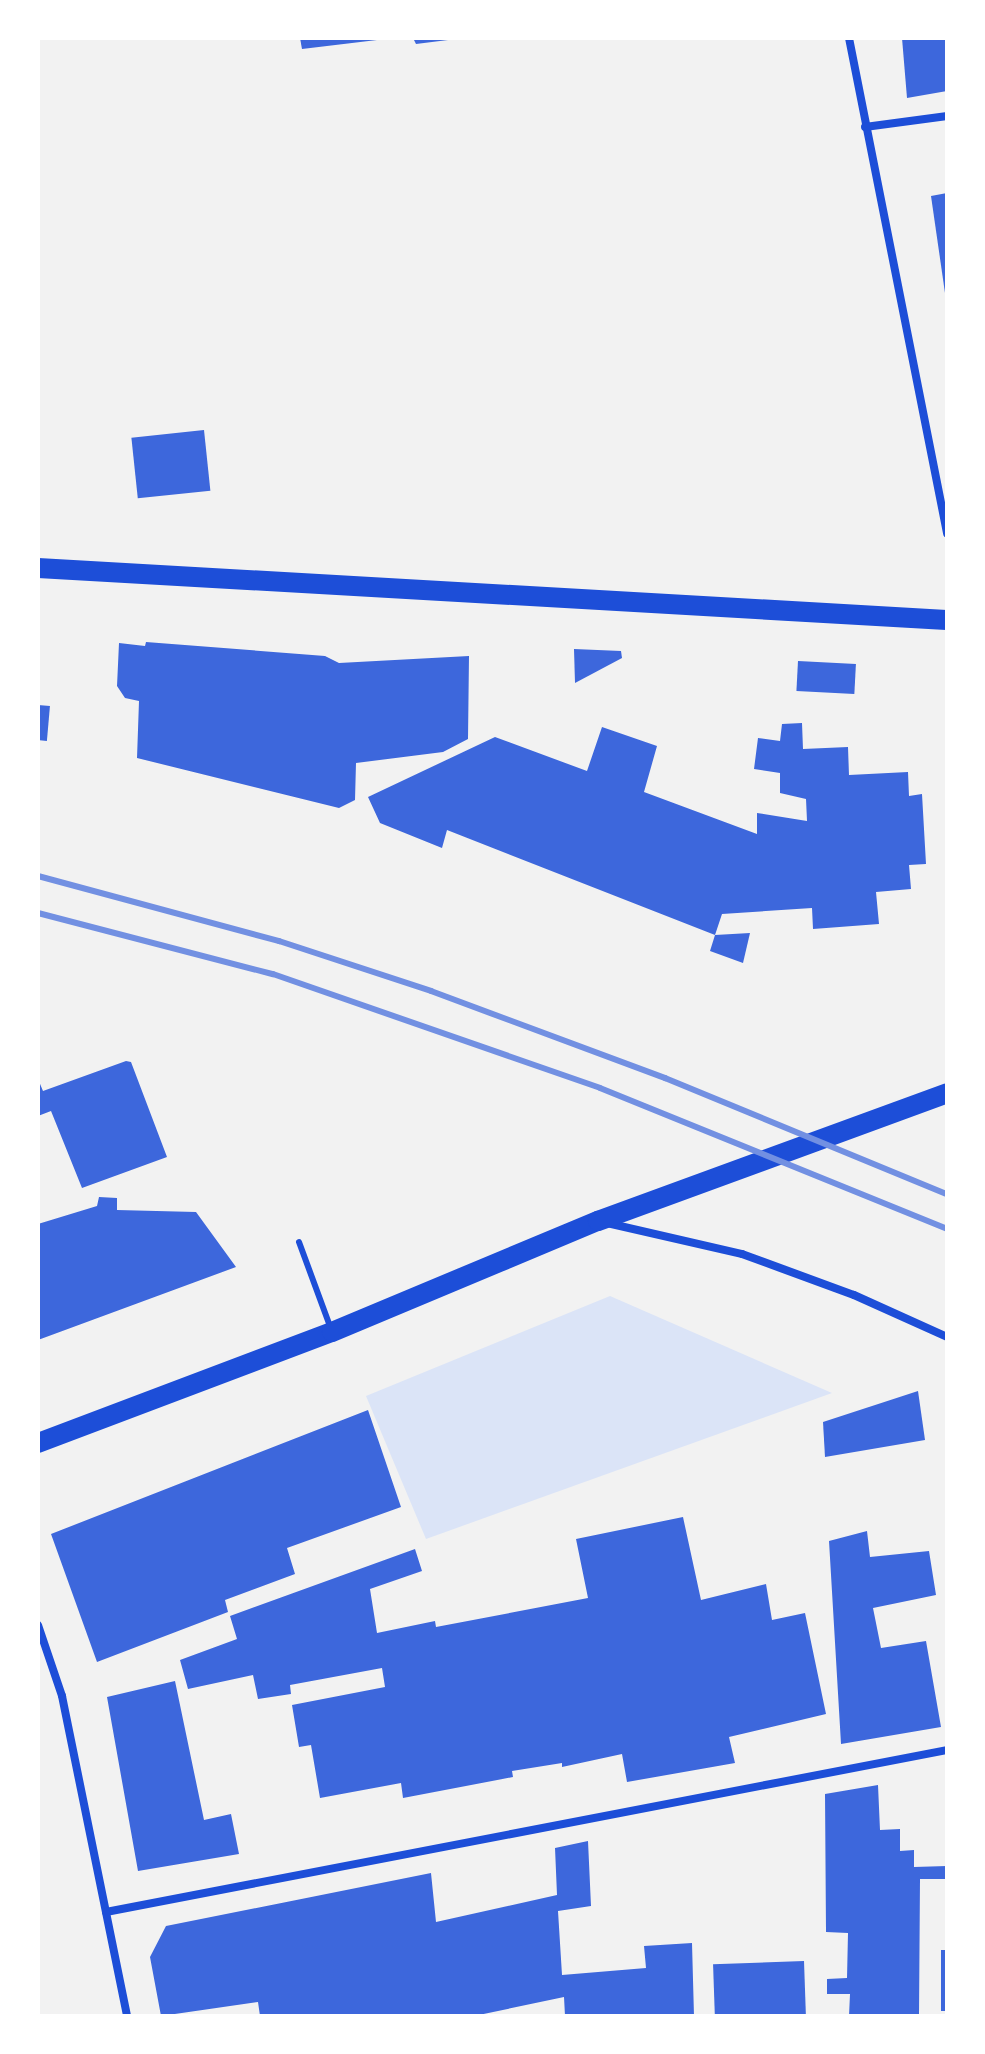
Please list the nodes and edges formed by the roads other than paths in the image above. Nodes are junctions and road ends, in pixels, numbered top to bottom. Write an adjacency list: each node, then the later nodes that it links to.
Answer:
1 (849, 38): 3 (street)
2 (947, 116): 3 (street)
3 (865, 127): 4 (street)
4 (947, 533)
5 (38, 568): 6 (main road)
6 (947, 620)
7 (947, 1093): 8 (main road)
8 (598, 1221): 10 (main road); 11 (street)
9 (299, 1242): 10 (lane)
10 (332, 1332): 12 (main road)
11 (947, 1337)
12 (38, 1443)
13 (38, 1625): 15 (street)
14 (947, 1750): 15 (street)
15 (106, 1912): 16 (street)
16 (127, 2016)

